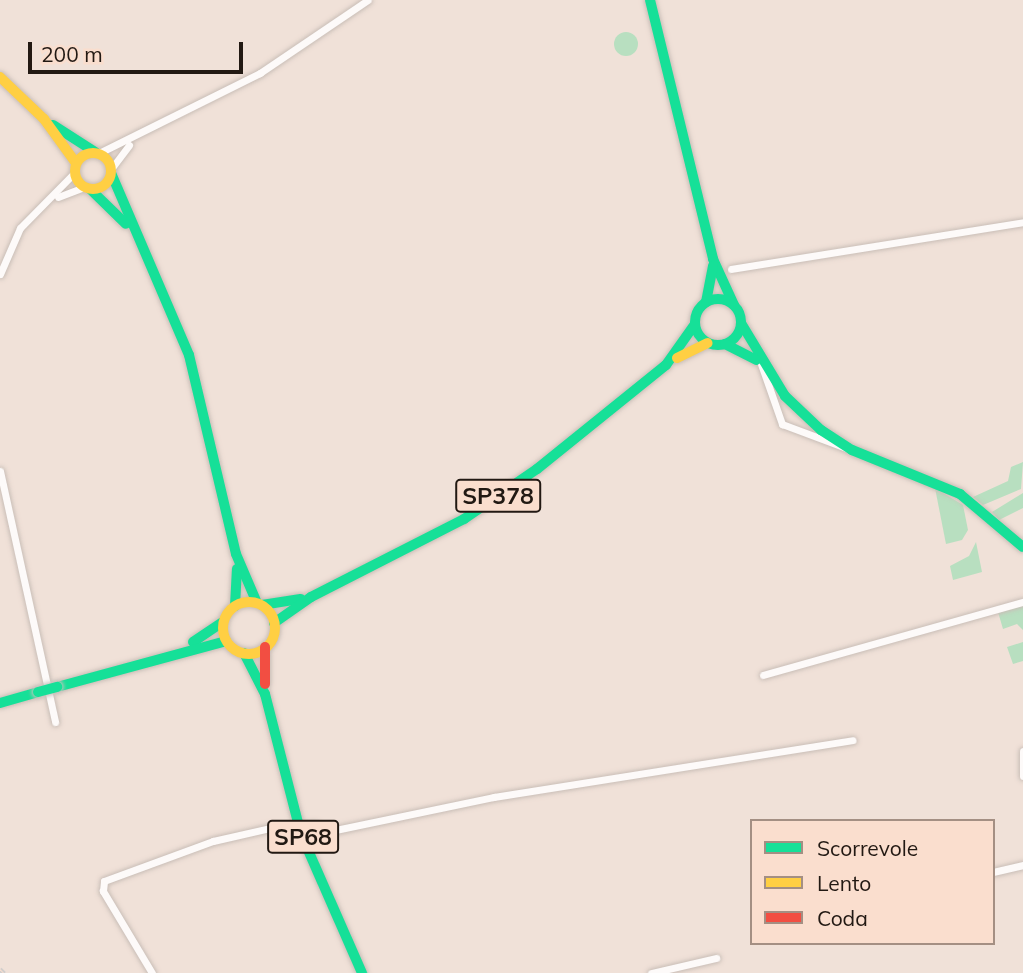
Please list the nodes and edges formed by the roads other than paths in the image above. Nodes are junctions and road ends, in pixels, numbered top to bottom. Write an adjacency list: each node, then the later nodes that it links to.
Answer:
1 (368, 0): 7 (street)
2 (643, 0): 4 (main road, SP378)
3 (650, 0): 4 (main road, SP378)
4 (652, 22): 15 (main road, SP378)
5 (0, 77): 6 (main road)
6 (44, 120): 8 (main road); 9 (main road)
7 (138, 138): 8 (street); 10 (street)
8 (97, 153): 9 (main road); 10 (main road)
9 (75, 168): 11 (main road); 12 (street)
10 (111, 171): 11 (main road); 14 (main road)
11 (87, 188): 12 (street); 14 (main road)
12 (52, 201): 17 (street)
13 (1023, 222): 16 (street)
14 (131, 229): 29 (main road)
15 (713, 260): 18 (main road, SP378); 19 (main road, SP378)
16 (732, 269)
17 (0, 274)
18 (706, 302): 19 (main road); 21 (main road, SP378)
19 (734, 305): 20 (main road, SP378)
20 (741, 323): 23 (main road); 24 (main road)
21 (695, 324): 22 (main road); 25 (main road, SP378)
22 (708, 343): 23 (main road); 25 (main road, SP378)
23 (726, 344): 24 (main road)
24 (761, 364): 26 (main road); 26 (street)
25 (666, 365): 30 (main road, SP378)
26 (852, 450): 28 (main road)
27 (0, 471): 43 (street)
28 (1023, 547)
29 (236, 554): 32 (main road); 33 (main road)
30 (311, 597): 32 (main road, SP378); 35 (main road, SP378)
31 (1023, 602): 40 (street)
32 (259, 604): 33 (main road, SP378); 35 (main road)
33 (234, 606): 34 (main road)
34 (223, 622): 36 (main road); 38 (main road)
35 (274, 624): 37 (main road)
36 (226, 641): 38 (main road); 39 (main road)
37 (265, 648): 39 (main road); 41 (main road, SP68)
38 (175, 651): 42 (main road, bridge)
39 (244, 653): 41 (main road, SP68)
40 (763, 675)
41 (265, 694): 47 (main road, SP68)
42 (0, 703)
43 (55, 722)
44 (852, 740): 47 (street)
45 (1023, 751): 46 (street)
46 (1023, 776)
47 (300, 830): 51 (street); 52 (main road, SP68)
48 (1023, 865): 49 (street)
49 (995, 872)
50 (716, 958): 53 (street)
51 (152, 973)
52 (362, 973)
53 (651, 973)

